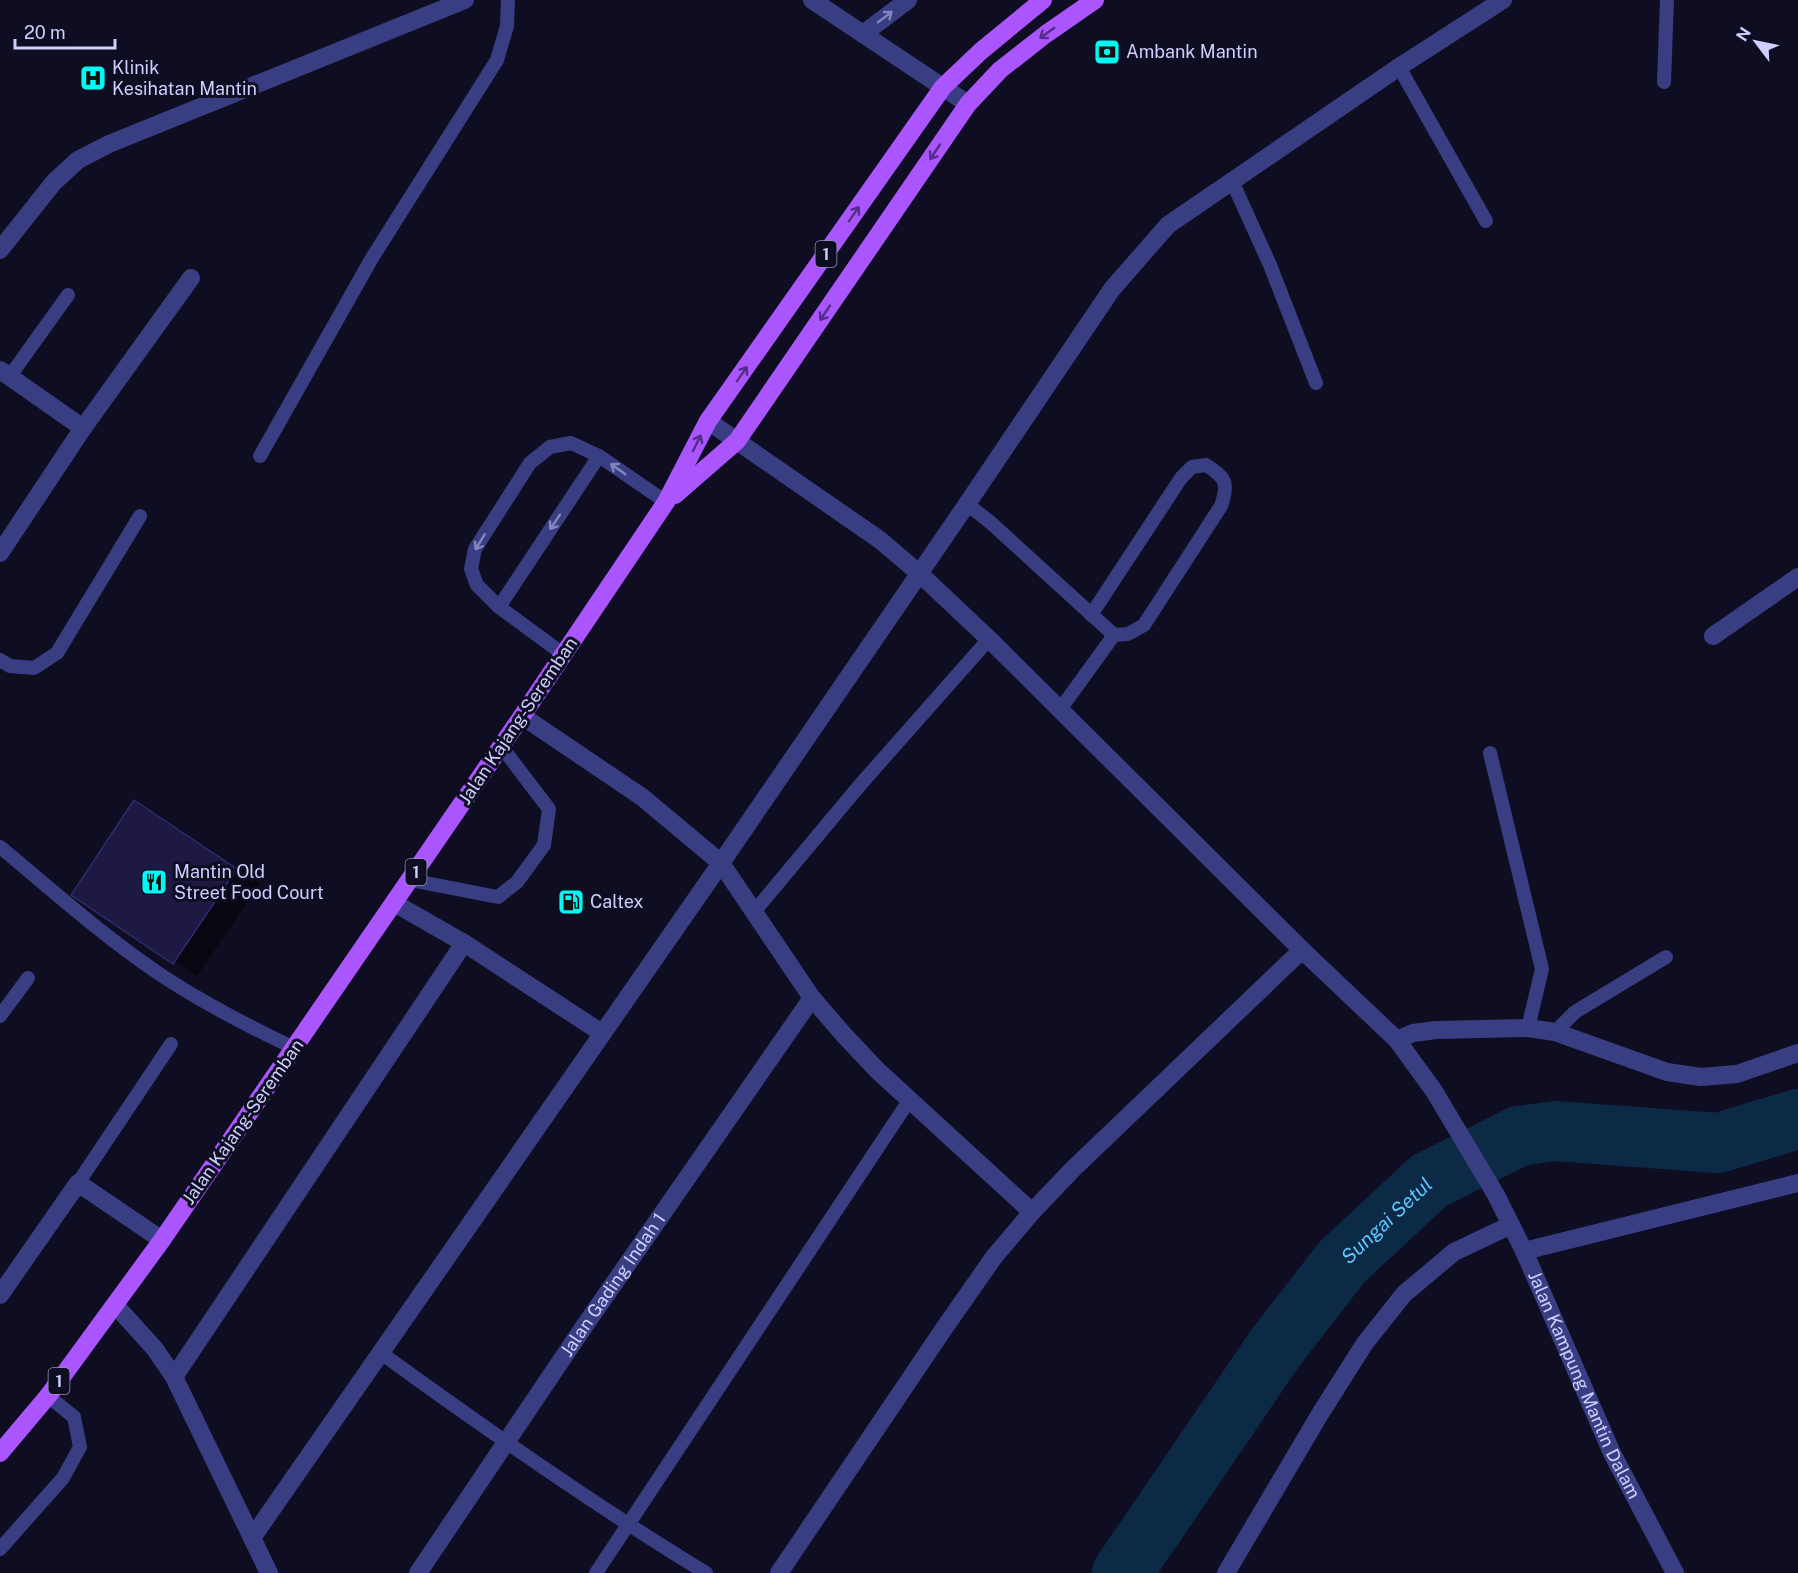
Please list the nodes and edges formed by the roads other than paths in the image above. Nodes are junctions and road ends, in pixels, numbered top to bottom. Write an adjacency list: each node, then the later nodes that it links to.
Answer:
1 (465, 0): 16 (street)
2 (508, 0): 24 (lane)
3 (813, 0): 9 (street)
4 (908, 0): 9 (street, one-way to 4)
5 (1043, 0): 12 (main road, Jalan Kajang-Seremban / 1)
6 (1095, 0): 13 (main road, one-way to 13)
7 (1503, 0): 10 (street)
8 (1667, 0): 11 (lane)
9 (863, 34): 12 (street)
10 (1399, 67): 14 (street); 15 (lane)
11 (1664, 82)
12 (943, 87): 13 (street); 21 (main road, Jalan Kajang-Seremban / 1, one-way to 12)
13 (968, 104): 23 (main road, one-way to 23)
14 (1232, 181): 20 (lane); 27 (street)
15 (1486, 221)
16 (0, 250)
17 (191, 278): 22 (street)
18 (68, 295): 19 (lane)
19 (5, 373): 22 (street)
20 (1316, 383)
21 (708, 421): 23 (street, Jalan Kampung Mantin Dalam); 26 (main road, Jalan Kajang-Seremban / 1, one-way to 21)
22 (83, 428): 29 (street)
23 (736, 441): 26 (main road); 30 (street, Jalan Kampung Mantin Dalam)
24 (260, 456)
25 (599, 456): 26 (lane, one-way to 25); 32 (lane, one-way to 32); 32 (lane, one-way to 32)
26 (666, 502): 37 (main road, Jalan Kajang-Seremban / 1)
27 (968, 504): 30 (street); 33 (lane)
28 (140, 516): 38 (lane)
29 (0, 553)
30 (920, 574): 36 (street, Jalan Kampung Mantin Dalam); 44 (street)
31 (1798, 577): 35 (street)
32 (499, 607): 37 (lane)
33 (1091, 615): 34 (lane); 34 (lane)
34 (1114, 635): 39 (lane)
35 (1713, 636)
36 (988, 639): 39 (street, Jalan Kampung Mantin Dalam); 47 (lane)
37 (563, 654): 40 (main road, Jalan Kajang-Seremban / 1)
38 (0, 660)
39 (1059, 711): 49 (street, Jalan Kampung Mantin Dalam)
40 (522, 716): 41 (main road, Jalan Kajang-Seremban / 1); 44 (street)
41 (501, 746): 45 (main road, Jalan Kajang-Seremban / 1); 45 (lane)
42 (1490, 753): 54 (lane)
43 (0, 847): 59 (lane)
44 (721, 863): 47 (street); 56 (street)
45 (410, 880): 46 (main road, Jalan Kajang-Seremban / 1)
46 (393, 903): 48 (street); 59 (main road, Jalan Kajang-Seremban / 1)
47 (753, 913): 52 (street)
48 (464, 943): 56 (street); 71 (street)
49 (1302, 950): 57 (street, Jalan Kampung Mantin Dalam); 64 (street)
50 (1666, 957): 55 (lane)
51 (28, 978): 53 (lane)
52 (812, 998): 61 (street); 73 (street, Jalan Gading Indah 1)
53 (0, 1017)
54 (1528, 1028): 55 (street); 57 (street)
55 (1555, 1032): 60 (street)
56 (602, 1033): 70 (street)
57 (1397, 1040): 65 (street, Jalan Kampung Mantin Dalam)
58 (171, 1044): 62 (lane)
59 (294, 1048): 66 (main road, Jalan Kajang-Seremban / 1)
60 (1798, 1053)
61 (910, 1099): 64 (street); 75 (lane)
62 (78, 1183): 66 (street); 68 (street)
63 (1798, 1183): 67 (street)
64 (1032, 1212): 82 (street)
65 (1511, 1225): 67 (street, Jalan Kampung Mantin Dalam); 83 (street)
66 (162, 1240): 69 (main road, Jalan Kajang-Seremban / 1)
67 (1524, 1251): 84 (street, Jalan Kampung Mantin Dalam)
68 (0, 1295)
69 (116, 1306): 71 (street); 72 (main road, Jalan Kajang-Seremban / 1)
70 (381, 1353): 73 (lane); 76 (street)
71 (174, 1377): 76 (street)
72 (48, 1396): 74 (main road, Jalan Kajang-Seremban / 1); 77 (lane)
73 (505, 1443): 75 (lane); 79 (street, Jalan Gading Indah 1)
74 (0, 1453)
75 (628, 1526): 80 (lane); 81 (lane)
76 (252, 1538): 78 (street)
77 (0, 1549)
78 (268, 1573)
79 (418, 1573)
80 (596, 1573)
81 (706, 1573)
82 (779, 1573)
83 (1226, 1573)
84 (1676, 1573)

